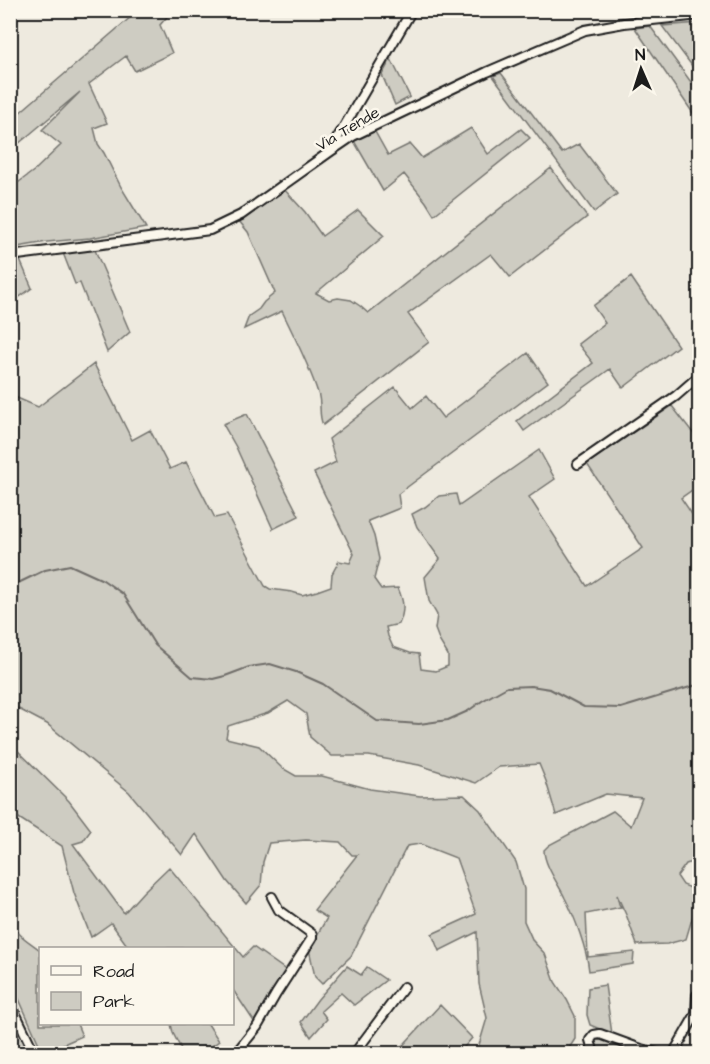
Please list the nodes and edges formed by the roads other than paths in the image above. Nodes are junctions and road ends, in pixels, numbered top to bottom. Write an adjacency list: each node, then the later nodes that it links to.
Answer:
1 (412, 10): 3 (street)
2 (699, 15): 3 (street, Via Tende)
3 (331, 151): 4 (street, Via Tende)
4 (10, 256)
5 (699, 375): 6 (street)
6 (578, 464)
7 (272, 897): 12 (street)
8 (404, 987): 13 (street)
9 (699, 991): 16 (street)
10 (10, 1002): 11 (street)
11 (35, 1053)
12 (235, 1053)
13 (354, 1053)
14 (594, 1053): 15 (street)
15 (662, 1053)
16 (673, 1053)

